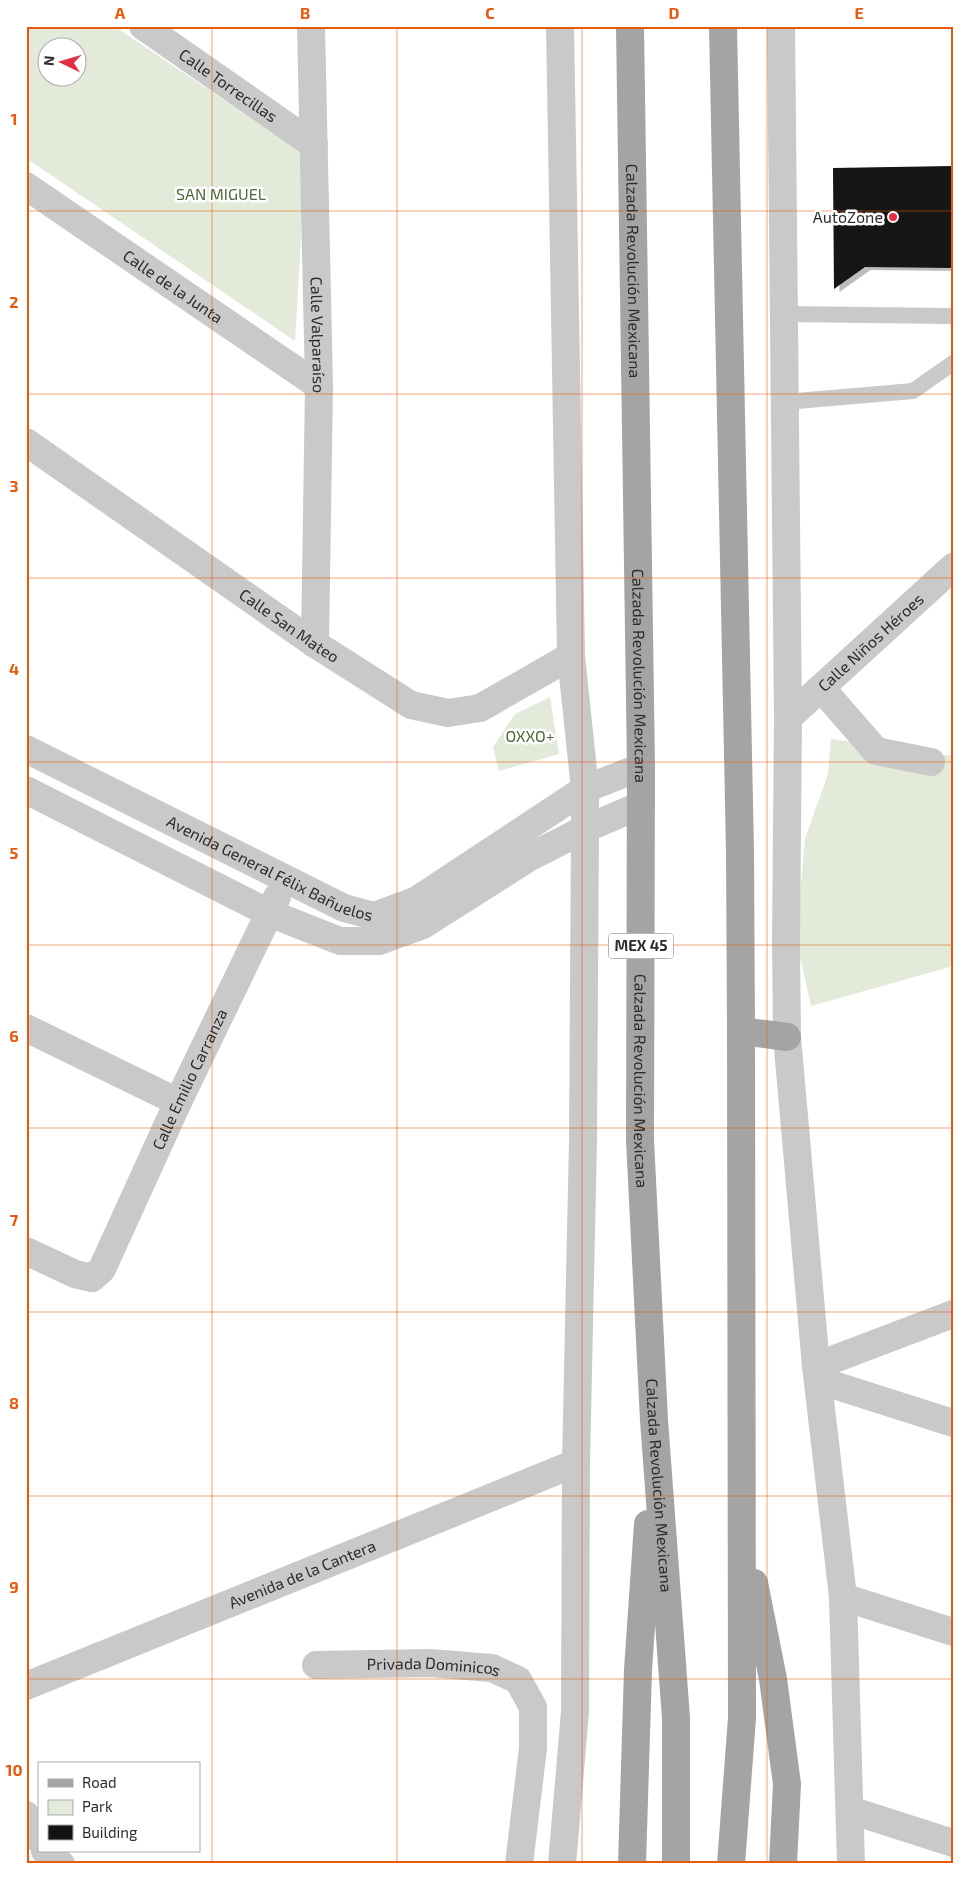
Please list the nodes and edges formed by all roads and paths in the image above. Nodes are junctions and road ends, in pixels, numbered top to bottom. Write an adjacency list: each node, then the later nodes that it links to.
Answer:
1 (144, 26): 7 (street, Calle Torrecillas)
2 (311, 26): 7 (street, Calle Valparaíso)
3 (560, 26): 17 (street)
4 (630, 26): 22 (main road, Calzada Revolución Mexicana / MEX 45)
5 (724, 26): 31 (main road)
6 (781, 26): 9 (street)
7 (314, 145): 12 (street, Calle Valparaíso)
8 (26, 186): 12 (street, Calle de la Junta)
9 (784, 314): 10 (lane); 13 (street)
10 (953, 317)
11 (953, 363): 13 (lane)
12 (319, 386): 16 (street, Calle Valparaíso)
13 (785, 402): 19 (street)
14 (26, 442): 16 (street, Calle San Mateo)
15 (953, 567): 18 (street, Calle Niños Héroes)
16 (315, 644): 17 (street, Calle San Mateo)
17 (571, 656): 23 (street)
18 (821, 688): 19 (street, Calle Niños Héroes); 21 (street)
19 (788, 718): 32 (street)
20 (26, 749): 27 (street, Avenida General Félix Bañuelos)
21 (931, 762)
22 (641, 767): 23 (street, Avenida General Félix Bañuelos); 25 (main road, Calzada Revolución Mexicana / MEX 45)
23 (585, 789): 26 (street); 29 (street, Avenida General Félix Bañuelos)
24 (26, 790): 28 (street, Avenida General Félix Bañuelos)
25 (641, 805): 26 (street, Avenida General Félix Bañuelos); 37 (main road, Calzada Revolución Mexicana / MEX 45)
26 (585, 829): 29 (street, Avenida General Félix Bañuelos); 39 (street)
27 (286, 879): 28 (street, Calle Emilio Carranza); 29 (street, Avenida General Félix Bañuelos)
28 (269, 913): 29 (street, Avenida General Félix Bañuelos); 33 (street, Calle Emilio Carranza)
29 (376, 928)
30 (26, 1028): 33 (street)
31 (741, 1031): 32 (main road); 40 (main road)
32 (787, 1037): 36 (street)
33 (178, 1102): 34 (street, Calle Emilio Carranza)
34 (26, 1251)
35 (953, 1314): 36 (street)
36 (817, 1373): 38 (street); 41 (street)
37 (654, 1420): 53 (main road); 54 (main road, Calzada Revolución Mexicana / MEX 45)
38 (953, 1423)
39 (576, 1463): 44 (street, Avenida de la Cantera); 52 (street)
40 (743, 1527): 55 (main road); 56 (main road)
41 (843, 1597): 42 (street); 45 (street)
42 (953, 1632)
43 (316, 1665): 51 (street, Privada Dominicos)
44 (26, 1686)
45 (850, 1810): 48 (street); 57 (street)
46 (26, 1815): 47 (street)
47 (38, 1837)
48 (953, 1843)
49 (46, 1852): 50 (street)
50 (61, 1864)
51 (519, 1864)
52 (562, 1864)
53 (632, 1864)
54 (676, 1864)
55 (731, 1864)
56 (783, 1864)
57 (851, 1864)

